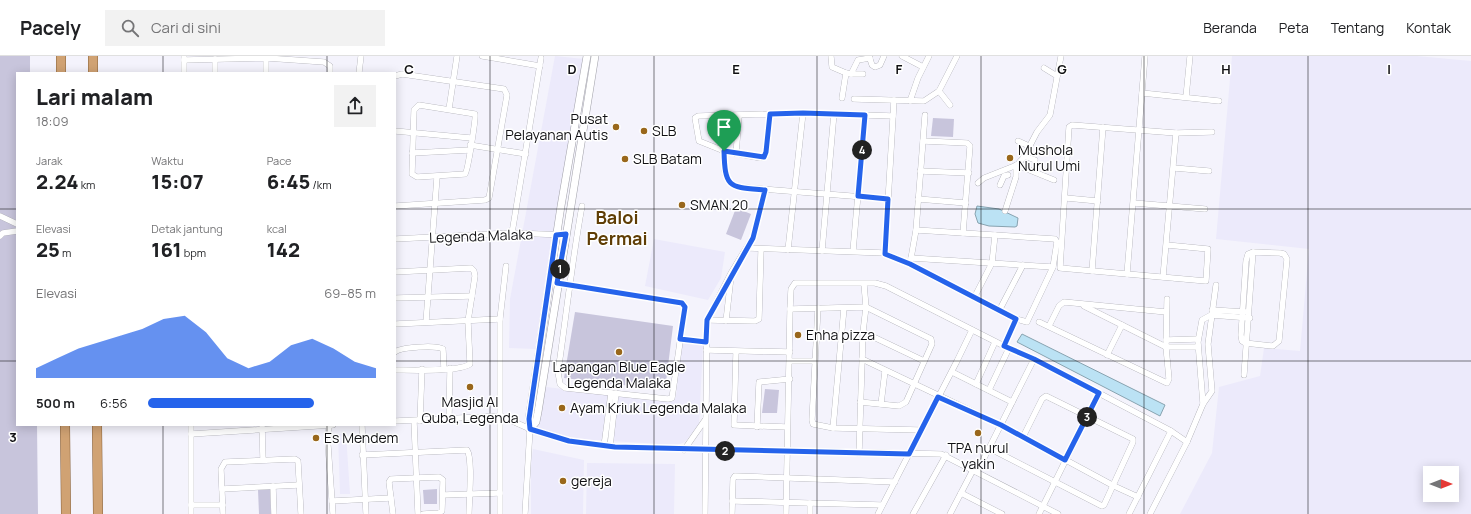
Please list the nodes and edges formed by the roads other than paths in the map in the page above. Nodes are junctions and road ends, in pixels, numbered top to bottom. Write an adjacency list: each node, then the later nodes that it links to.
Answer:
1 (61, 56): 25 (highway)
2 (93, 56): 26 (highway)
3 (361, 56): 31 (street)
4 (457, 56): 36 (street)
5 (482, 56): 19 (street)
6 (587, 56): 106 (street)
7 (595, 56): 105 (street)
8 (830, 56): 32 (street)
9 (884, 56): 17 (street)
10 (902, 56): 23 (street)
11 (929, 56): 23 (street)
12 (957, 56): 37 (street)
13 (1061, 56): 35 (street)
14 (1145, 56): 38 (street)
15 (1190, 56): 39 (street)
16 (266, 57): 21 (street); 29 (street); 30 (street)
17 (869, 57): 32 (street)
18 (184, 58): 21 (street); 27 (street)
19 (509, 58): 22 (street)
20 (542, 58): 22 (street)
21 (215, 59): 28 (street)
22 (540, 66): 68 (street)
23 (923, 67): 43 (street)
24 (1044, 68): 35 (street)
25 (61, 72)
26 (93, 72)
27 (184, 72)
28 (215, 72)
29 (266, 72)
30 (330, 72)
31 (359, 72)
32 (849, 73): 33 (street); 40 (street)
33 (863, 74)
34 (396, 76): 36 (street)
35 (1057, 76): 63 (street)
36 (453, 83): 46 (street); 65 (street)
37 (939, 92): 43 (street); 45 (street)
38 (1142, 93): 39 (street); 55 (street)
39 (1186, 97): 44 (street)
40 (842, 98)
41 (854, 99): 42 (street)
42 (894, 100): 43 (street); 53 (street)
43 (910, 101)
44 (1220, 101)
45 (950, 105)
46 (449, 109): 57 (street); 60 (street)
47 (803, 113): 48 (street); 49 (street); 84 (street)
48 (770, 114): 52 (street); 69 (street)
49 (834, 114): 50 (street); 85 (street)
50 (865, 115): 53 (street); 86 (street)
51 (925, 115): 61 (street)
52 (740, 116): 66 (street); 69 (street)
53 (893, 116): 88 (street)
54 (1103, 127): 55 (street); 87 (street); 90 (street)
55 (1139, 130): 58 (street); 93 (street)
56 (396, 131): 57 (street)
57 (414, 132): 60 (street); 67 (street)
58 (1176, 132): 59 (street); 73 (street)
59 (1212, 132)
60 (471, 138): 64 (street)
61 (923, 141): 74 (street); 77 (street)
62 (1018, 141): 63 (street)
63 (1029, 146): 70 (street)
64 (470, 147): 65 (street); 67 (street); 79 (street)
65 (498, 149): 68 (street); 91 (street)
66 (724, 151): 69 (street); 83 (street)
67 (412, 153): 79 (street)
68 (526, 154): 104 (street)
69 (736, 154)
70 (1024, 156): 71 (street); 72 (street)
71 (1035, 160)
72 (1017, 165): 76 (street); 78 (street); 80 (street)
73 (1174, 168): 75 (street); 96 (street)
74 (920, 171): 77 (street); 89 (street)
75 (1209, 171)
76 (1008, 172): 78 (street); 81 (street); 82 (street)
77 (969, 173): 92 (street)
78 (1016, 176): 98 (street)
79 (437, 177): 91 (street)
80 (1054, 180)
81 (978, 183)
82 (1000, 185)
83 (765, 190): 84 (street); 112 (street)
84 (796, 192): 85 (street); 114 (street)
85 (826, 195): 86 (street); 115 (street)
86 (858, 196): 88 (street); 116 (street)
87 (1066, 198): 90 (street); 125 (street)
88 (888, 199): 118 (street)
89 (918, 199): 92 (street); 101 (street)
90 (1098, 201): 125 (street)
91 (436, 203): 94 (street); 109 (street)
92 (966, 203): 103 (street)
93 (1134, 203): 96 (street); 128 (street)
94 (396, 206)
95 (582, 206): 132 (street)
96 (1170, 207): 97 (street); 111 (street)
97 (1205, 210)
98 (1005, 211)
99 (0, 216): 100 (street)
100 (16, 224)
101 (916, 230): 103 (street); 119 (street)
102 (16, 231): 108 (street)
103 (964, 233): 107 (street)
104 (512, 234): 106 (street, Legenda Malaka); 109 (street, Legenda Malaka)
105 (566, 234): 106 (street, Legenda Malaka); 130 (street)
106 (556, 235): 216 (street)
107 (995, 235): 120 (street); 123 (street)
108 (0, 236)
109 (432, 237): 110 (street, Legenda Malaka); 124 (street)
110 (396, 239)
111 (1167, 245): 129 (street); 129 (street)
112 (747, 248): 113 (street); 127 (street)
113 (761, 250): 114 (street); 152 (street)
114 (788, 250): 115 (street)
115 (822, 251): 116 (street)
116 (853, 251): 118 (street)
117 (1253, 252): 147 (street); 148 (street); 165 (street)
118 (885, 254): 119 (street)
119 (911, 261): 120 (street); 137 (street)
120 (992, 263): 121 (street); 137 (street)
121 (1023, 265): 123 (street); 144 (street)
122 (506, 266): 149 (street)
123 (1053, 267): 150 (street)
124 (432, 271): 126 (street); 134 (street); 135 (street)
125 (1092, 271): 128 (street)
126 (396, 272)
127 (731, 273): 151 (street); 152 (street)
128 (1127, 274): 129 (street)
129 (1163, 277)
130 (557, 283): 132 (street); 216 (street)
131 (864, 284): 140 (street); 143 (street); 159 (street)
132 (570, 285): 161 (street); 190 (street)
133 (1216, 285): 146 (street)
134 (472, 296): 135 (street); 154 (street)
135 (429, 297): 136 (street); 153 (street)
136 (396, 298)
137 (974, 298): 144 (street)
138 (1167, 299): 145 (street)
139 (1080, 304): 145 (street); 157 (street); 158 (street)
140 (866, 307): 142 (street); 160 (street); 178 (street)
141 (818, 308): 142 (street); 143 (street); 177 (street)
142 (844, 308): 214 (street)
143 (790, 309): 173 (street)
144 (999, 311): 150 (street)
145 (1166, 312): 162 (street)
146 (1212, 312): 147 (street); 166 (street); 167 (street)
147 (1242, 314): 148 (street); 165 (street)
148 (1250, 315): 165 (street)
149 (500, 319): 154 (street); 197 (street)
150 (1016, 319): 168 (street)
151 (707, 320): 152 (street); 163 (street)
152 (726, 321)
153 (426, 322): 154 (street); 156 (street)
154 (468, 322): 181 (street)
155 (1039, 322): 158 (street)
156 (396, 324)
157 (1122, 325): 169 (street); 174 (street)
158 (1049, 326): 174 (street)
159 (972, 330): 164 (street); 184 (street)
160 (863, 332): 175 (street); 178 (street)
161 (680, 339): 163 (street); 190 (street)
162 (1166, 340): 166 (street); 169 (street)
163 (706, 342): 170 (street)
164 (995, 342): 168 (street); 188 (street)
165 (1248, 343): 185 (street)
166 (1198, 344): 167 (street); 169 (street); 196 (street)
167 (1208, 344): 196 (street)
168 (1006, 347): 176 (street); 189 (street)
169 (1166, 348): 174 (street)
170 (706, 350): 172 (street); 200 (street)
171 (396, 352): 181 (street)
172 (736, 352): 173 (street); 212 (street)
173 (790, 352): 179 (street)
174 (1107, 355)
175 (862, 359): 183 (street); 193 (street)
176 (1034, 359): 191 (street); 194 (street)
177 (815, 361): 179 (street); 214 (street)
178 (924, 361): 187 (street)
179 (790, 362): 186 (street)
180 (422, 369): 181 (street); 182 (street); 203 (street)
181 (447, 369): 199 (street)
182 (396, 370)
183 (885, 371): 187 (street); 195 (street)
184 (952, 372): 188 (street); 192 (street)
185 (1244, 375)
186 (790, 379): 212 (street); 213 (street)
187 (914, 384): 192 (street); 195 (street)
188 (976, 384): 189 (street)
189 (988, 390): 194 (street)
190 (614, 393): 222 (street)
191 (1099, 393): 198 (street); 218 (street)
192 (938, 397): 204 (street); 217 (street)
193 (860, 402): 195 (street); 215 (street)
194 (1012, 402): 204 (street)
195 (881, 404)
196 (1203, 404): 221 (street)
197 (501, 416): 199 (street); 216 (street); 243 (street)
198 (1087, 417): 220 (street); 233 (street); 241 (street)
199 (448, 419): 203 (street)
200 (706, 420): 224 (street); 225 (street)
201 (396, 421): 202 (street)
202 (414, 421): 203 (street); 227 (street)
203 (420, 421)
204 (1001, 425): 220 (street); 223 (street)
205 (65, 426): 258 (highway)
206 (97, 426): 259 (highway)
207 (191, 426): 219 (street)
208 (296, 426): 211 (street)
209 (329, 426): 250 (street)
210 (362, 426): 230 (street)
211 (262, 427): 219 (street); 232 (street)
212 (757, 427): 213 (street)
213 (787, 427): 226 (street)
214 (833, 428): 215 (street)
215 (859, 428): 217 (street); 228 (street)
216 (530, 429): 222 (street); 271 (street)
217 (920, 430): 229 (street)
218 (1171, 431): 221 (street); 247 (street)
219 (191, 434): 254 (street)
220 (1023, 437): 233 (street)
221 (1187, 442): 283 (street)
222 (607, 446): 224 (street)
223 (989, 448): 234 (street); 237 (street)
224 (684, 450): 225 (street)
225 (705, 451): 226 (street); 272 (street)
226 (788, 452): 228 (street); 236 (street)
227 (414, 453): 230 (street); 235 (street); 245 (street)
228 (859, 454): 229 (street)
229 (909, 454): 231 (street); 238 (street)
230 (362, 455): 249 (street)
231 (946, 455): 234 (street); 277 (street)
232 (263, 460): 239 (street); 242 (street)
233 (1065, 460): 237 (street); 241 (street)
234 (975, 471): 244 (street); 257 (street)
235 (416, 477): 246 (street); 248 (street); 267 (street)
236 (787, 478): 238 (street); 251 (street); 252 (street)
237 (1054, 481): 241 (street); 257 (street)
238 (895, 482): 256 (street)
239 (299, 485): 240 (street); 263 (street)
240 (273, 486): 242 (street); 262 (street)
241 (1114, 486): 247 (street)
242 (222, 489): 255 (street)
243 (500, 493): 245 (street); 270 (street)
244 (961, 493): 278 (street); 279 (street)
245 (468, 494): 246 (street); 269 (street)
246 (443, 495): 268 (street)
247 (1138, 497): 282 (street)
248 (391, 498): 249 (street); 266 (street)
249 (365, 499): 250 (street); 265 (street)
250 (332, 500): 264 (street)
251 (732, 501): 252 (street); 273 (street)
252 (786, 503): 253 (street); 274 (street)
253 (810, 503): 256 (street); 275 (street)
254 (191, 505): 255 (street); 260 (street)
255 (222, 505): 261 (street)
256 (882, 505): 276 (street)
257 (1043, 506): 280 (street); 281 (street)
258 (66, 514)
259 (98, 514)
260 (192, 514)
261 (223, 514)
262 (274, 514)
263 (301, 514)
264 (333, 514)
265 (366, 514)
266 (393, 514)
267 (418, 514)
268 (423, 514)
269 (470, 514)
270 (500, 514)
271 (525, 514)
272 (705, 514)
273 (732, 514)
274 (786, 514)
275 (810, 514)
276 (878, 514)
277 (913, 514)
278 (950, 514)
279 (1002, 514)
280 (1039, 514)
281 (1058, 514)
282 (1129, 514)
283 (1150, 514)

